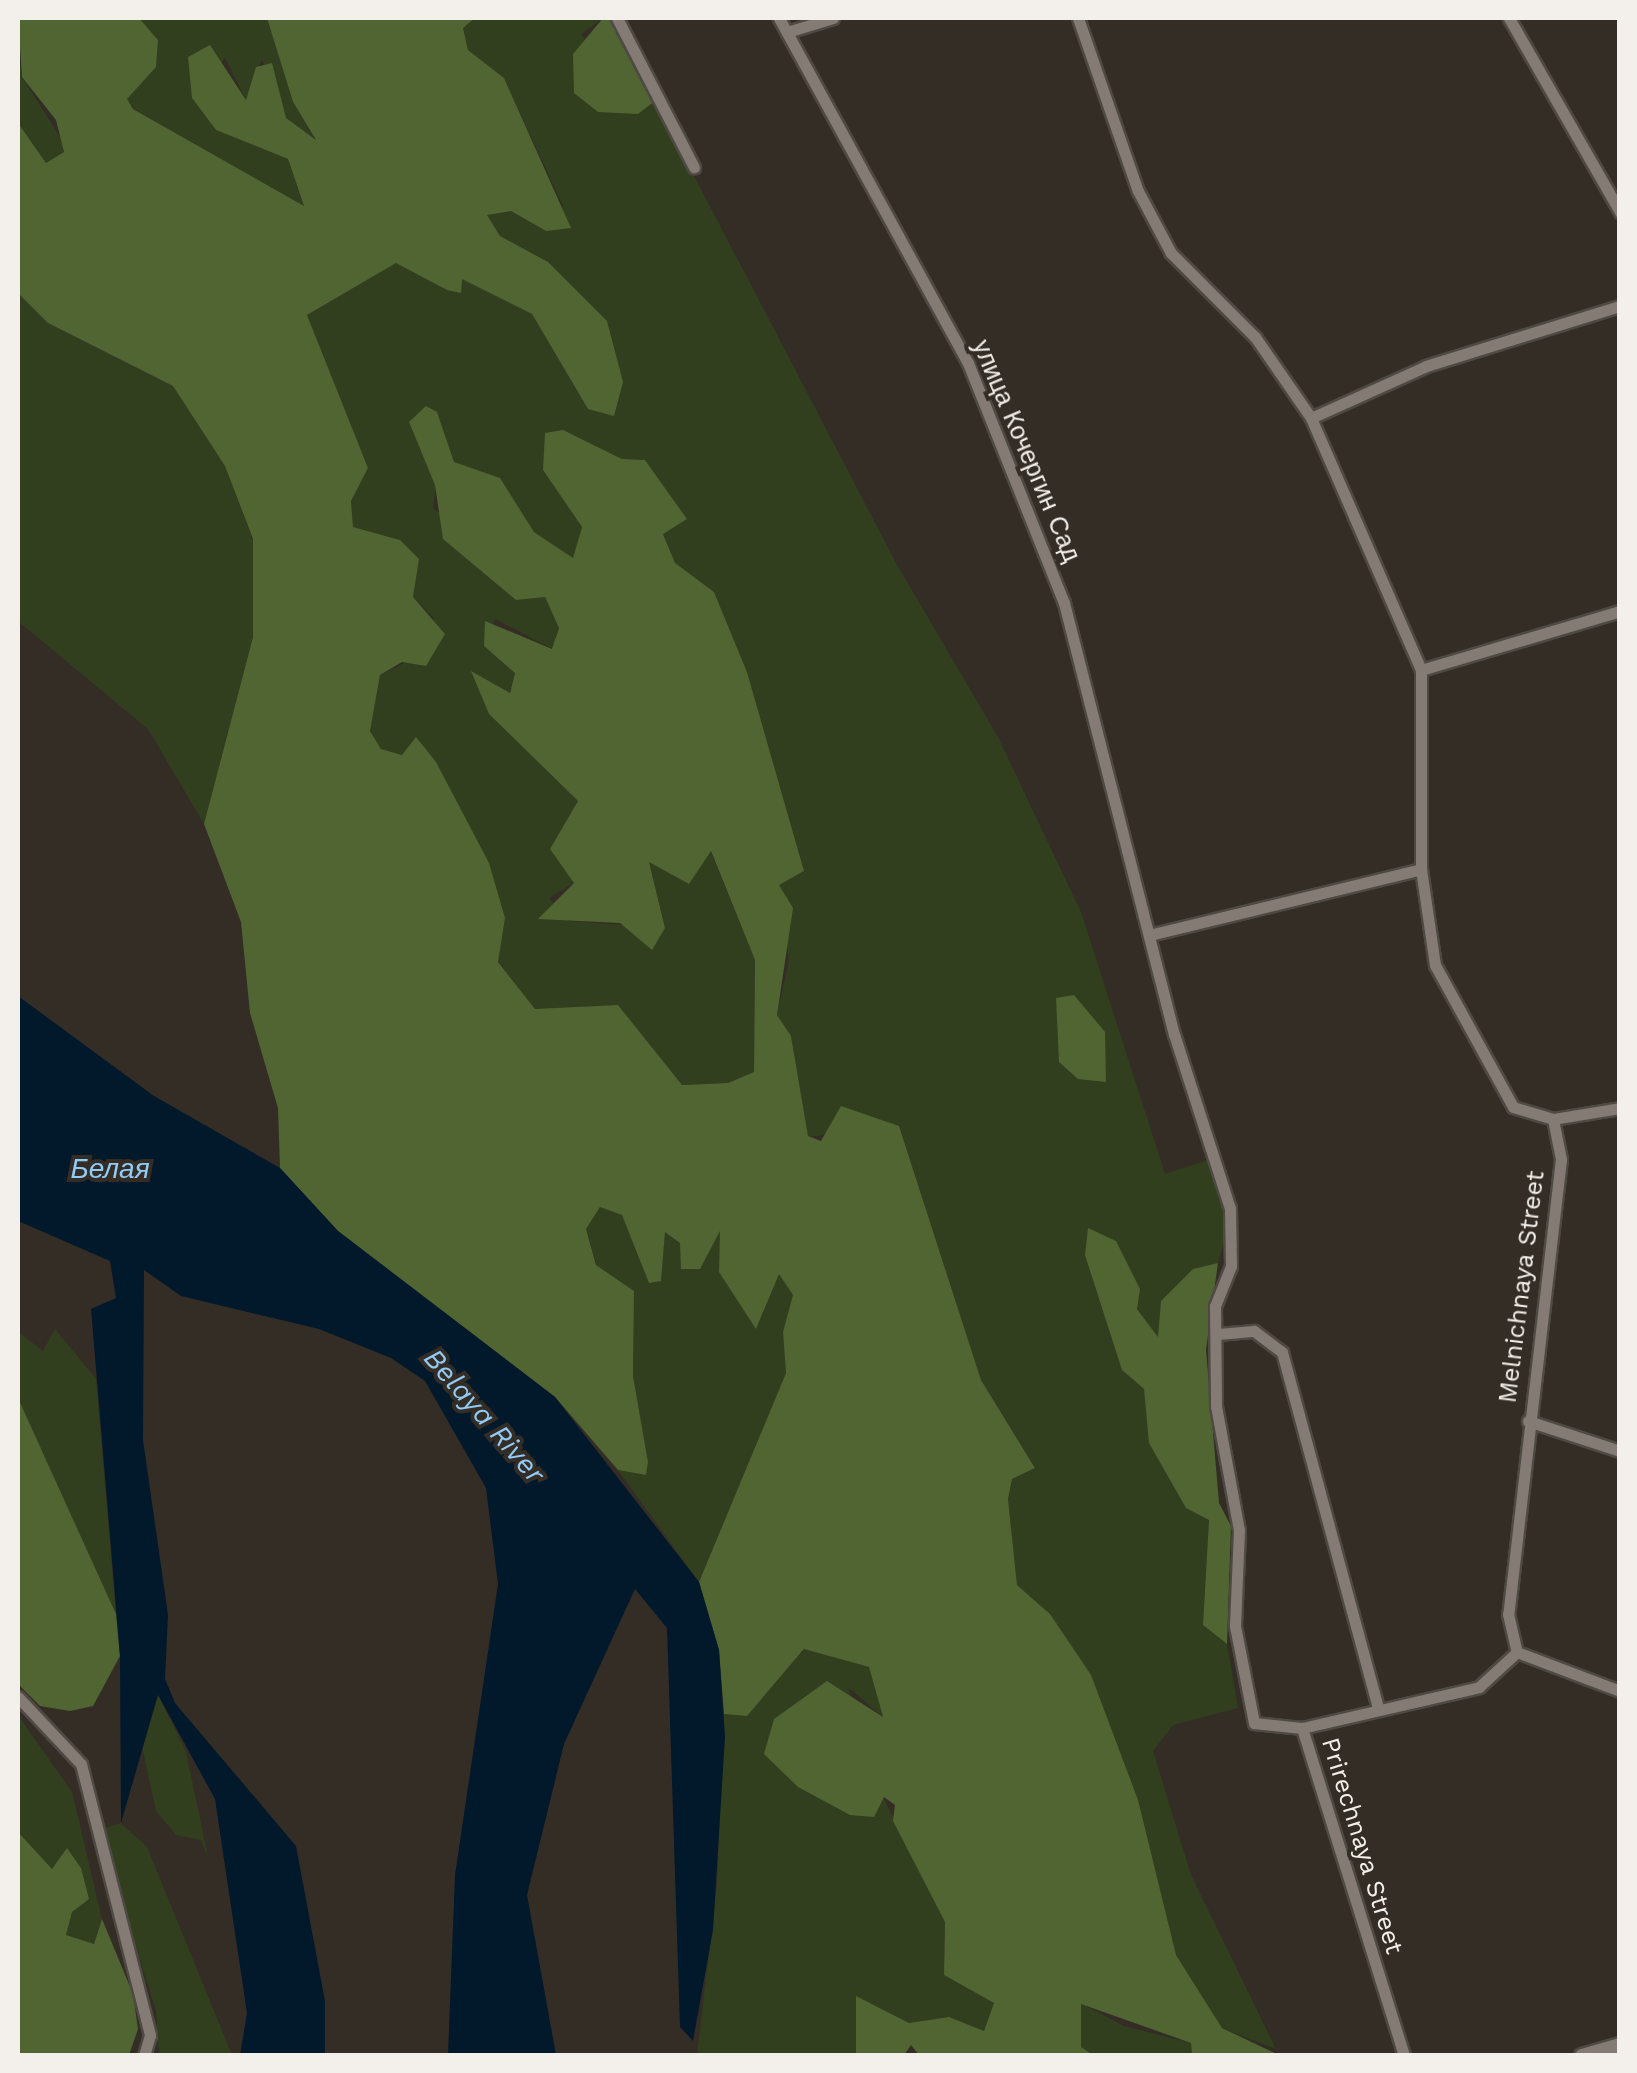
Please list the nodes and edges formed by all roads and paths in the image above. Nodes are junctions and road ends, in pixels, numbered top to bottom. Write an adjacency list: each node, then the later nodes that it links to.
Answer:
1 (617, 18): 7 (street)
2 (779, 18): 6 (street, улица Кочергин Сад)
3 (833, 18): 6 (street)
4 (1078, 18): 10 (street)
5 (1509, 18): 8 (street)
6 (787, 32): 14 (street, улица Кочергин Сад)
7 (694, 166)
8 (1620, 212)
9 (1620, 306): 10 (street)
10 (1310, 418): 12 (street)
11 (1620, 610): 12 (street)
12 (1421, 670): 13 (street)
13 (1421, 869): 14 (street); 16 (street)
14 (1150, 935): 17 (street, Prirechnaya Street)
15 (1620, 1108): 16 (street)
16 (1552, 1119): 18 (street, Melnichnaya Street)
17 (1218, 1334): 23 (street); 24 (street, Prirechnaya Street)
18 (1528, 1421): 19 (street); 20 (street, Melnichnaya Street)
19 (1620, 1452)
20 (1517, 1652): 21 (street); 23 (street)
21 (1620, 1691)
22 (18, 1697): 26 (street)
23 (1378, 1707): 24 (street)
24 (1302, 1728): 27 (street, Prirechnaya Street)
25 (1620, 2046): 28 (street)
26 (144, 2056)
27 (1404, 2056)
28 (1582, 2056)

